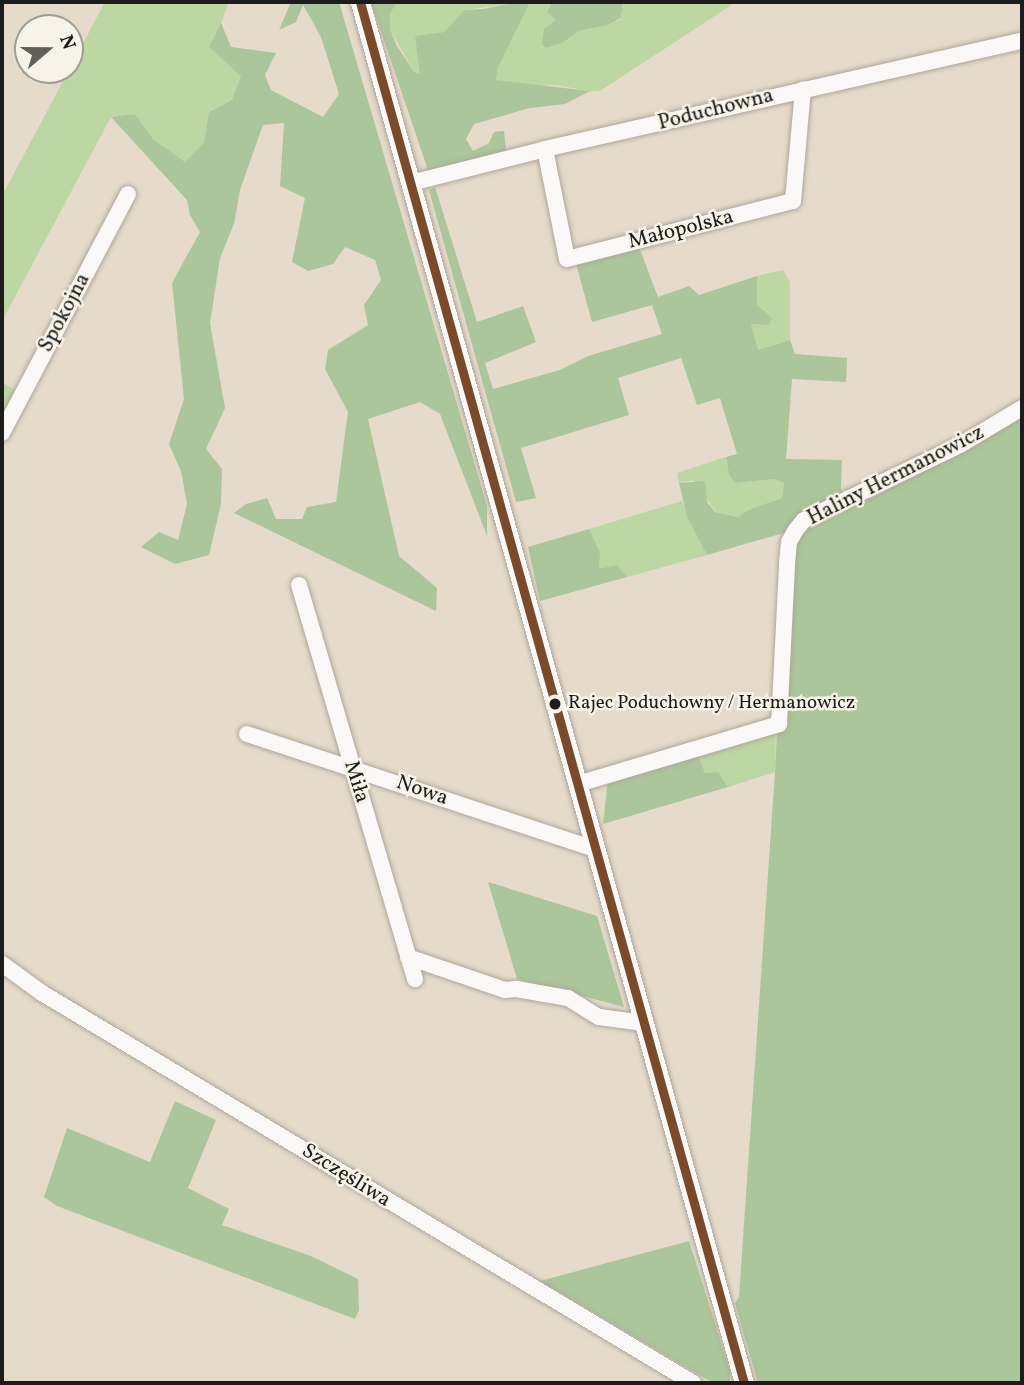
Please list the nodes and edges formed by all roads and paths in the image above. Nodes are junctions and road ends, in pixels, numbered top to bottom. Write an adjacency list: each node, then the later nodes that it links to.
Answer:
1 (360, 2): 5 (main road)
2 (1022, 41): 3 (street, Poduchowna)
3 (803, 89): 4 (street, Poduchowna); 4 (street, Małopolska)
4 (545, 149): 5 (street, Poduchowna)
5 (411, 183): 12 (main road)
6 (128, 194): 8 (street, Spokojna)
7 (1022, 408): 12 (street, Haliny Hermanowicz)
8 (2, 433)
9 (299, 585): 11 (street, Miła)
10 (247, 734): 11 (street, Nowa)
11 (351, 767): 13 (street, Nowa); 14 (street, Miła)
12 (578, 784): 13 (main road)
13 (595, 849): 17 (main road)
14 (408, 957): 16 (street, Miła); 17 (street)
15 (2, 964): 18 (street, Szczęśliwa)
16 (415, 979)
17 (644, 1023): 19 (main road)
18 (693, 1383)
19 (744, 1383)

